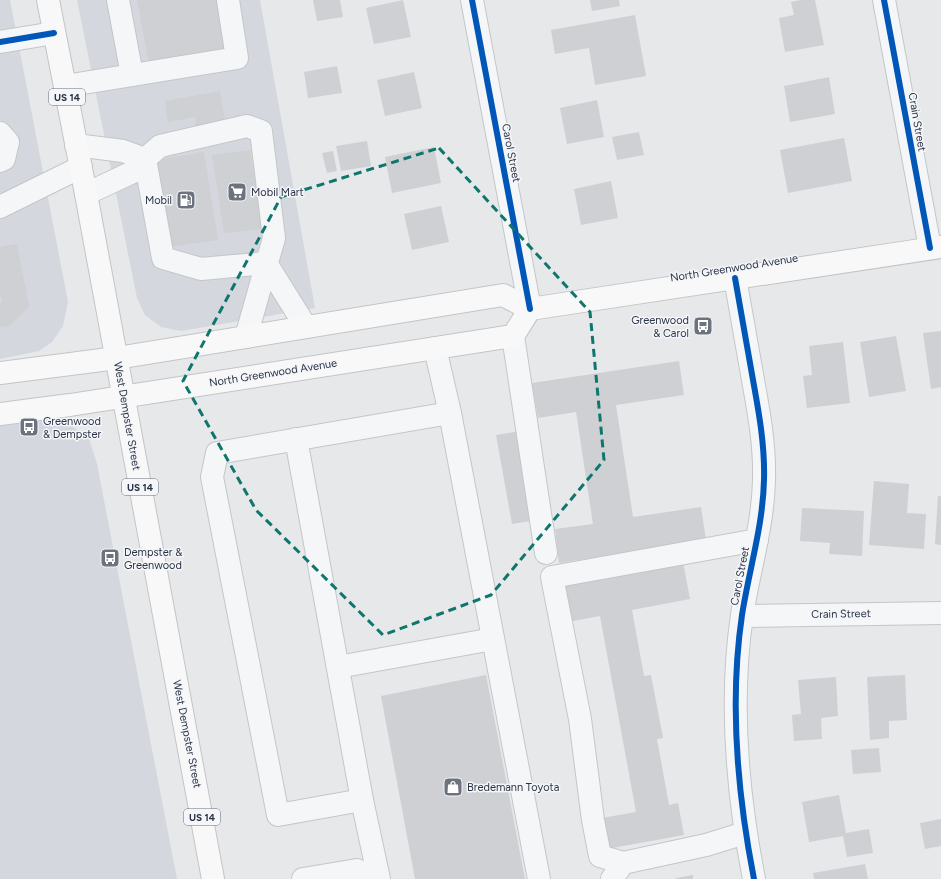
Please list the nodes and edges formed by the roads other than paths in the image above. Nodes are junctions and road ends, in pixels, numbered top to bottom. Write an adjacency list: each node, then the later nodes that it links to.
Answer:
1 (48, 0): 6 (main road, West Dempster Street / US 14)
2 (118, 0): 8 (street)
3 (228, 0): 8 (street)
4 (472, 0): 20 (street, Carol Street)
5 (884, 0): 17 (street, Crain Street)
6 (54, 33): 7 (street); 9 (main road, West Dempster Street / US 14)
7 (0, 42)
8 (132, 75): 9 (street)
9 (65, 86): 11 (main road, West Dempster Street / US 14)
10 (0, 133): 13 (street)
11 (76, 145): 12 (street); 14 (main road, West Dempster Street / US 14)
12 (145, 158): 15 (street); 18 (street); 18 (street)
13 (0, 161)
14 (81, 167): 15 (main road, West Dempster Street / US 14); 16 (street)
15 (86, 194): 25 (main road, West Dempster Street / US 14)
16 (0, 207)
17 (935, 248): 19 (main road, North Greenwood Avenue)
18 (266, 263): 21 (street); 23 (street)
19 (735, 278): 20 (main road, North Greenwood Avenue); 31 (street, Carol Street)
20 (530, 309): 21 (main road); 22 (main road)
21 (306, 328): 23 (main road)
22 (513, 336): 24 (main road, North Greenwood Avenue); 32 (street)
23 (246, 337): 25 (main road)
24 (435, 348): 27 (main road, North Greenwood Avenue); 28 (street)
25 (116, 358): 26 (main road); 27 (main road, West Dempster Street / US 14)
26 (0, 373)
27 (123, 396): 29 (main road, North Greenwood Avenue); 40 (main road, West Dempster Street / US 14)
28 (450, 413): 30 (street); 35 (street)
29 (0, 414)
30 (296, 439): 36 (street); 37 (street)
31 (757, 540): 34 (street, Carol Street); 39 (street)
32 (546, 553)
33 (941, 613): 34 (street, Crain Street)
34 (742, 616): 38 (street, Carol Street)
35 (493, 639): 36 (street); 44 (street)
36 (338, 667): 37 (street)
37 (362, 800): 43 (street)
38 (745, 833): 39 (street); 45 (street, Carol Street)
39 (618, 871)
40 (213, 879)
41 (303, 879): 42 (street)
42 (375, 879)
43 (380, 879)
44 (539, 879)
45 (754, 879)

